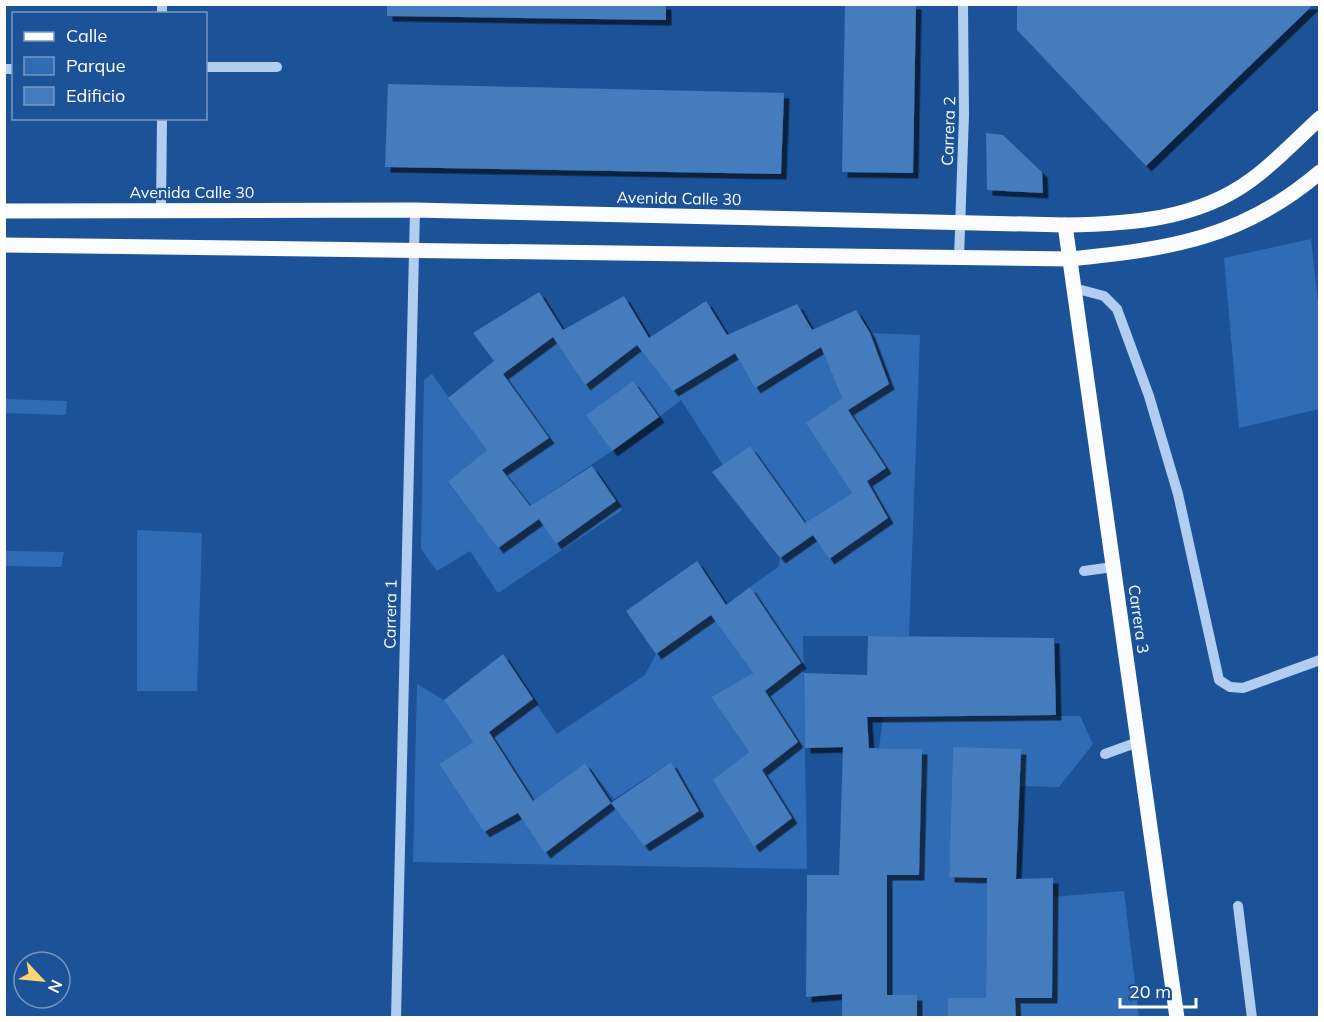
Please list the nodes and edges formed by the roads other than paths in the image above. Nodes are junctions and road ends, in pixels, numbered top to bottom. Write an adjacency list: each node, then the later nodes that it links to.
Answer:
1 (963, 4): 10 (street, Carrera 2)
2 (207, 67): 3 (street)
3 (277, 67)
4 (1320, 118): 11 (main road, Avenida Calle 30)
5 (162, 120): 8 (street)
6 (1320, 172): 15 (main road)
7 (4, 210): 8 (main road, Avenida Calle 30)
8 (161, 210): 9 (main road, Avenida Calle 30)
9 (415, 210): 10 (main road, Avenida Calle 30); 13 (street, Carrera 1)
10 (959, 222): 11 (main road, Avenida Calle 30); 14 (street, Carrera 2)
11 (1065, 225): 15 (main road, Carrera 3)
12 (4, 244): 13 (main road)
13 (414, 250): 14 (main road); 23 (street, Carrera 1)
14 (959, 258): 15 (main road)
15 (1070, 259): 16 (main road, Carrera 3)
16 (1074, 288): 17 (main road, Carrera 3); 19 (street)
17 (1113, 567): 18 (street); 20 (main road, Carrera 3)
18 (1084, 571)
19 (1320, 660)
20 (1138, 742): 21 (street); 24 (main road, Carrera 3)
21 (1105, 754)
22 (1238, 906): 25 (street)
23 (396, 1017)
24 (1177, 1017)
25 (1252, 1017)

